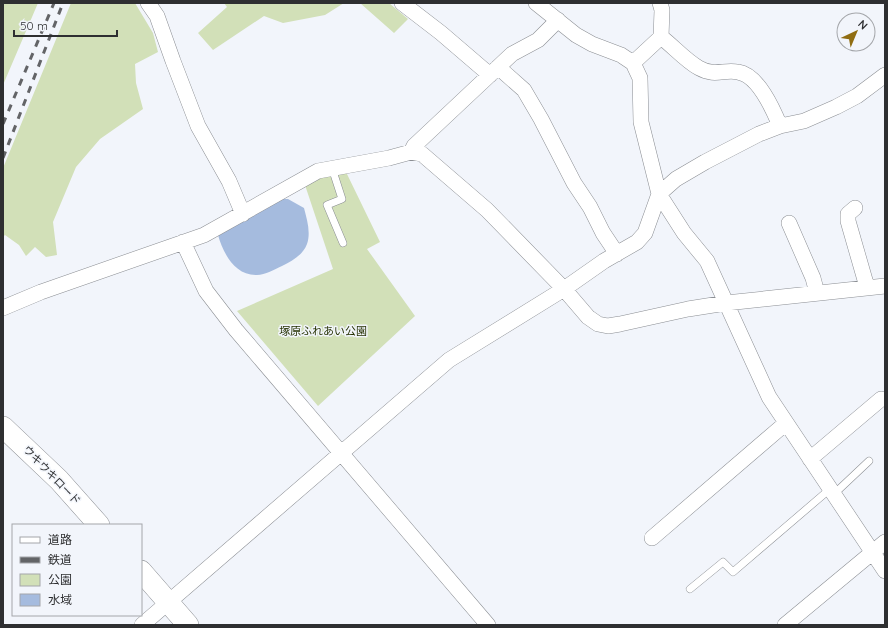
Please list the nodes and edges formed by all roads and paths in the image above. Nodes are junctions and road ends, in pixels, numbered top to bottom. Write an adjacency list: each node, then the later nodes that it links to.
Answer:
1 (148, 3): 15 (street)
2 (402, 3): 8 (street)
3 (536, 3): 5 (street)
4 (660, 3): 6 (street)
5 (558, 20): 7 (street); 8 (street)
6 (661, 37): 7 (street); 10 (street)
7 (633, 63): 13 (street)
8 (494, 71): 11 (street); 19 (street)
9 (885, 75): 10 (street)
10 (780, 126): 13 (street)
11 (411, 152): 12 (street); 21 (street)
12 (332, 168): 15 (street); 18 (lane)
13 (659, 194): 19 (street); 23 (street)
14 (855, 208): 20 (street)
15 (243, 214): 17 (street)
16 (790, 223): 22 (street)
17 (183, 242): 24 (street); 28 (street)
18 (342, 243)
19 (617, 254): 21 (street)
20 (879, 285): 22 (street)
21 (564, 289): 23 (street); 28 (street)
22 (817, 293): 23 (street)
23 (726, 303): 26 (street)
24 (3, 308)
25 (880, 399): 29 (street)
26 (786, 423): 29 (street); 33 (street)
27 (3, 427): 32 (street, ウキウキロード)
28 (341, 453): 39 (street); 42 (street)
29 (810, 459): 31 (street)
30 (869, 460): 31 (lane)
31 (832, 491): 35 (street); 38 (lane)
32 (99, 524)
33 (652, 538)
34 (885, 542): 35 (street)
35 (872, 553): 36 (street); 43 (street)
36 (885, 571)
37 (142, 572): 39 (street)
38 (690, 589)
39 (169, 603): 40 (street); 41 (street)
40 (142, 625)
41 (188, 625)
42 (488, 625)
43 (785, 625)

